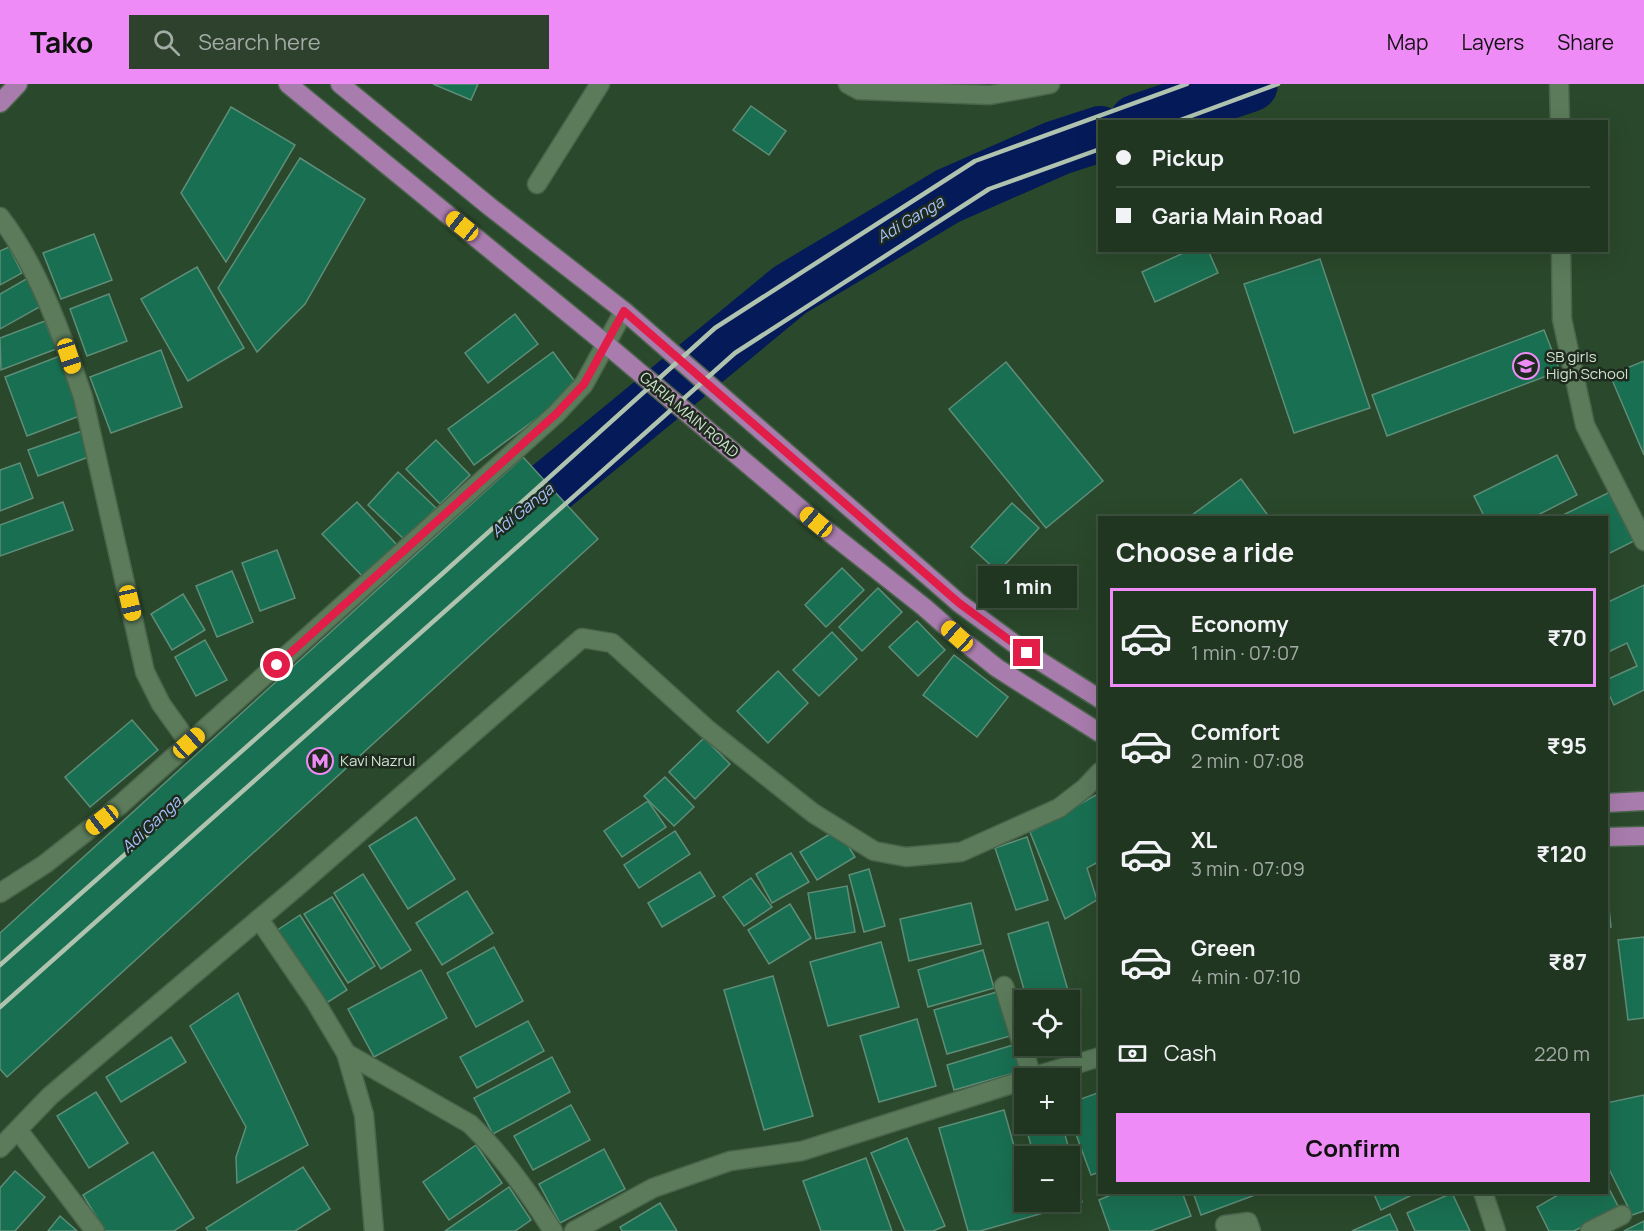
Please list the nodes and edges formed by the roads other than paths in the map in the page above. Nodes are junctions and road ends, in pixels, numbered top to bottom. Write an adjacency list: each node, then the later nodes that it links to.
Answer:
1 (18, 84): 8 (main road)
2 (288, 84): 14 (main road, GARIA MAIN ROAD)
3 (340, 84): 13 (main road)
4 (600, 84): 10 (street)
5 (848, 84): 6 (street)
6 (1050, 84)
7 (1559, 84): 9 (street)
8 (0, 103)
9 (1560, 120)
10 (537, 184)
11 (0, 217): 18 (street)
12 (1562, 252): 15 (street)
13 (624, 311): 14 (street); 16 (main road)
14 (607, 345): 17 (main road, GARIA MAIN ROAD); 18 (street)
15 (1644, 541)
16 (1098, 698)
17 (1098, 732)
18 (189, 743): 24 (street)
19 (1098, 774): 25 (street)
20 (1644, 801): 21 (main road)
21 (1608, 802)
22 (1644, 836): 23 (main road)
23 (1608, 837)
24 (0, 893)
25 (259, 919): 27 (street); 32 (street)
26 (1004, 986): 29 (street)
27 (346, 1053): 38 (street); 39 (street)
28 (1098, 1058): 30 (street)
29 (1025, 1068)
30 (1064, 1068)
31 (1014, 1083): 40 (street)
32 (18, 1130): 33 (street); 37 (street)
33 (0, 1148)
34 (1484, 1194): 42 (street)
35 (1622, 1215): 43 (street)
36 (1225, 1225): 41 (street)
37 (95, 1231)
38 (374, 1231)
39 (553, 1231)
40 (574, 1231)
41 (1251, 1231)
42 (1496, 1231)
43 (1590, 1231)

